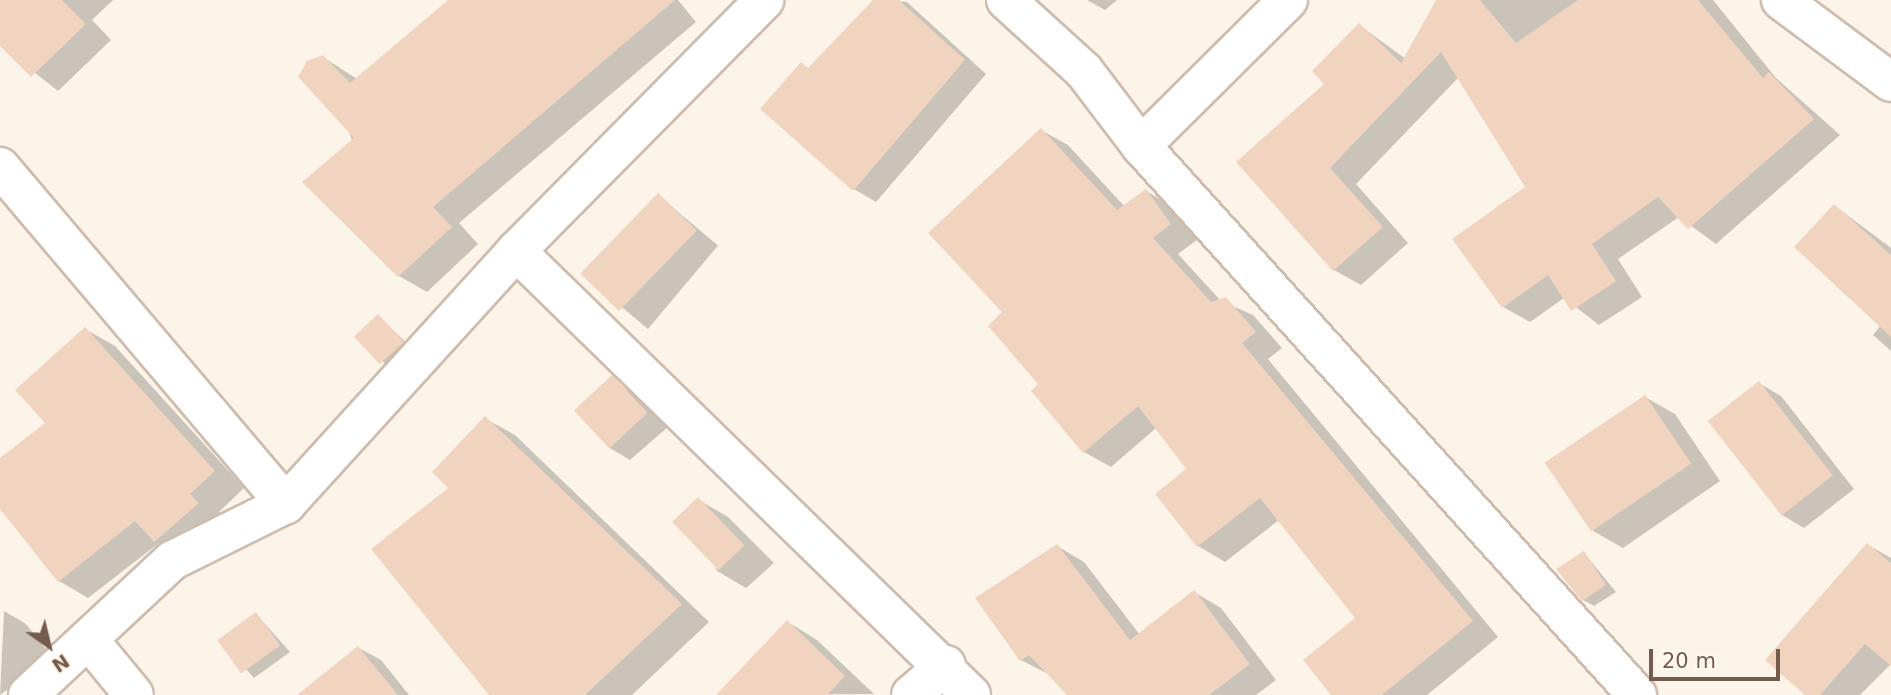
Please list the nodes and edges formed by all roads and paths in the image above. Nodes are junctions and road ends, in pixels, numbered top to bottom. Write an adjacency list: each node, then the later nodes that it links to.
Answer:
1 (764, 0): 8 (street)
2 (1006, 0): 6 (street)
3 (1288, 0): 6 (street)
4 (1781, 0): 5 (street)
5 (1891, 82)
6 (1141, 146): 16 (street)
7 (0, 167): 9 (street)
8 (516, 251): 9 (street); 11 (street)
9 (286, 504): 10 (street)
10 (88, 639): 12 (street); 13 (street)
11 (946, 665): 14 (street); 15 (street)
12 (28, 695)
13 (134, 695)
14 (911, 695)
15 (971, 695)
16 (1637, 695)

